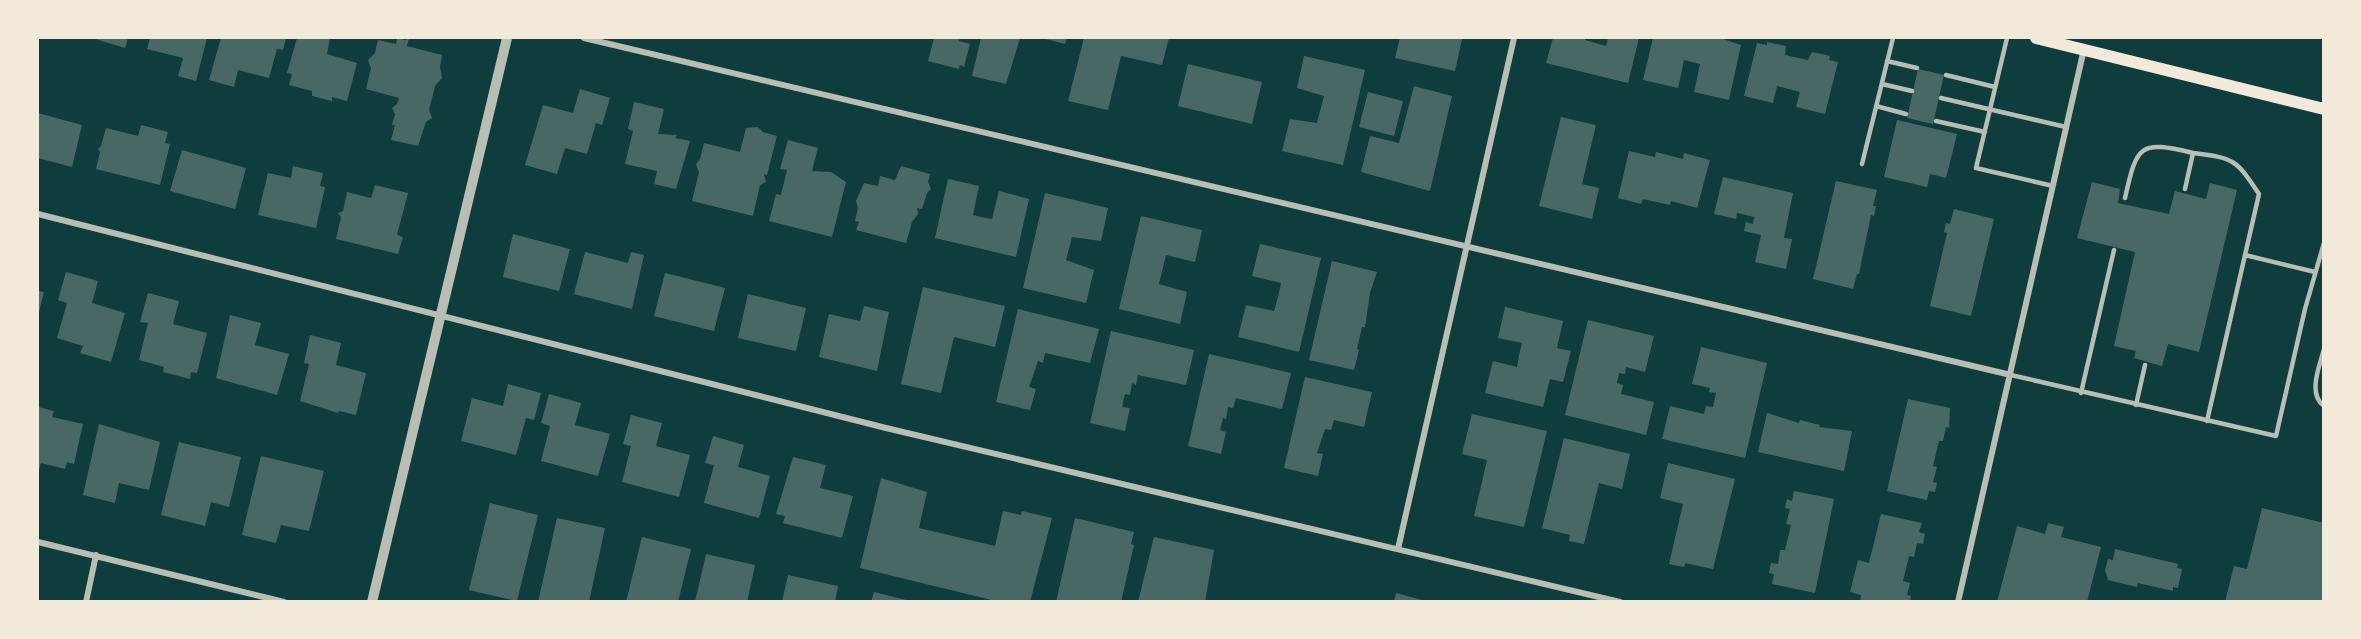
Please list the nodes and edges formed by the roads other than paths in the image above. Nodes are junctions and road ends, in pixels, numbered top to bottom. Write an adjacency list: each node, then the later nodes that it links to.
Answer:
1 (507, 38): 33 (street)
2 (584, 38): 29 (street)
3 (1514, 38): 29 (street)
4 (1893, 38): 8 (lane)
5 (2007, 38): 12 (lane)
6 (2036, 38): 7 (main road)
7 (2084, 49): 16 (main road); 20 (street)
8 (1887, 61): 9 (lane); 11 (lane)
9 (1917, 68)
10 (1946, 75): 12 (lane)
11 (1882, 84): 13 (lane); 15 (lane)
12 (1995, 87): 17 (lane)
13 (1911, 91)
14 (1941, 98): 17 (lane)
15 (1876, 106): 18 (lane); 23 (lane)
16 (2324, 109)
17 (1990, 110): 20 (lane); 21 (lane)
18 (1906, 114)
19 (1936, 121): 21 (lane)
20 (2066, 127): 24 (street)
21 (1985, 132): 24 (lane)
22 (2193, 153): 25 (lane); 26 (lane); 31 (lane)
23 (1862, 164)
24 (2053, 186): 36 (street)
25 (2185, 189)
26 (2126, 198)
27 (38, 214): 33 (street)
28 (2324, 243): 32 (lane)
29 (1468, 248): 36 (street); 42 (street)
30 (2114, 250): 37 (lane)
31 (2245, 255): 32 (lane); 40 (lane)
32 (2315, 272): 40 (lane)
33 (440, 316): 42 (street); 46 (street)
34 (2324, 349): 39 (lane)
35 (2145, 365): 38 (lane)
36 (2011, 375): 37 (lane); 48 (street)
37 (2081, 393): 38 (lane)
38 (2136, 405): 40 (lane)
39 (2324, 406)
40 (2207, 421)
41 (38, 542): 43 (street)
42 (1398, 549): 47 (street)
43 (96, 555): 44 (street); 45 (street)
44 (86, 602)
45 (284, 602)
46 (372, 602)
47 (1620, 602)
48 (1958, 602)

